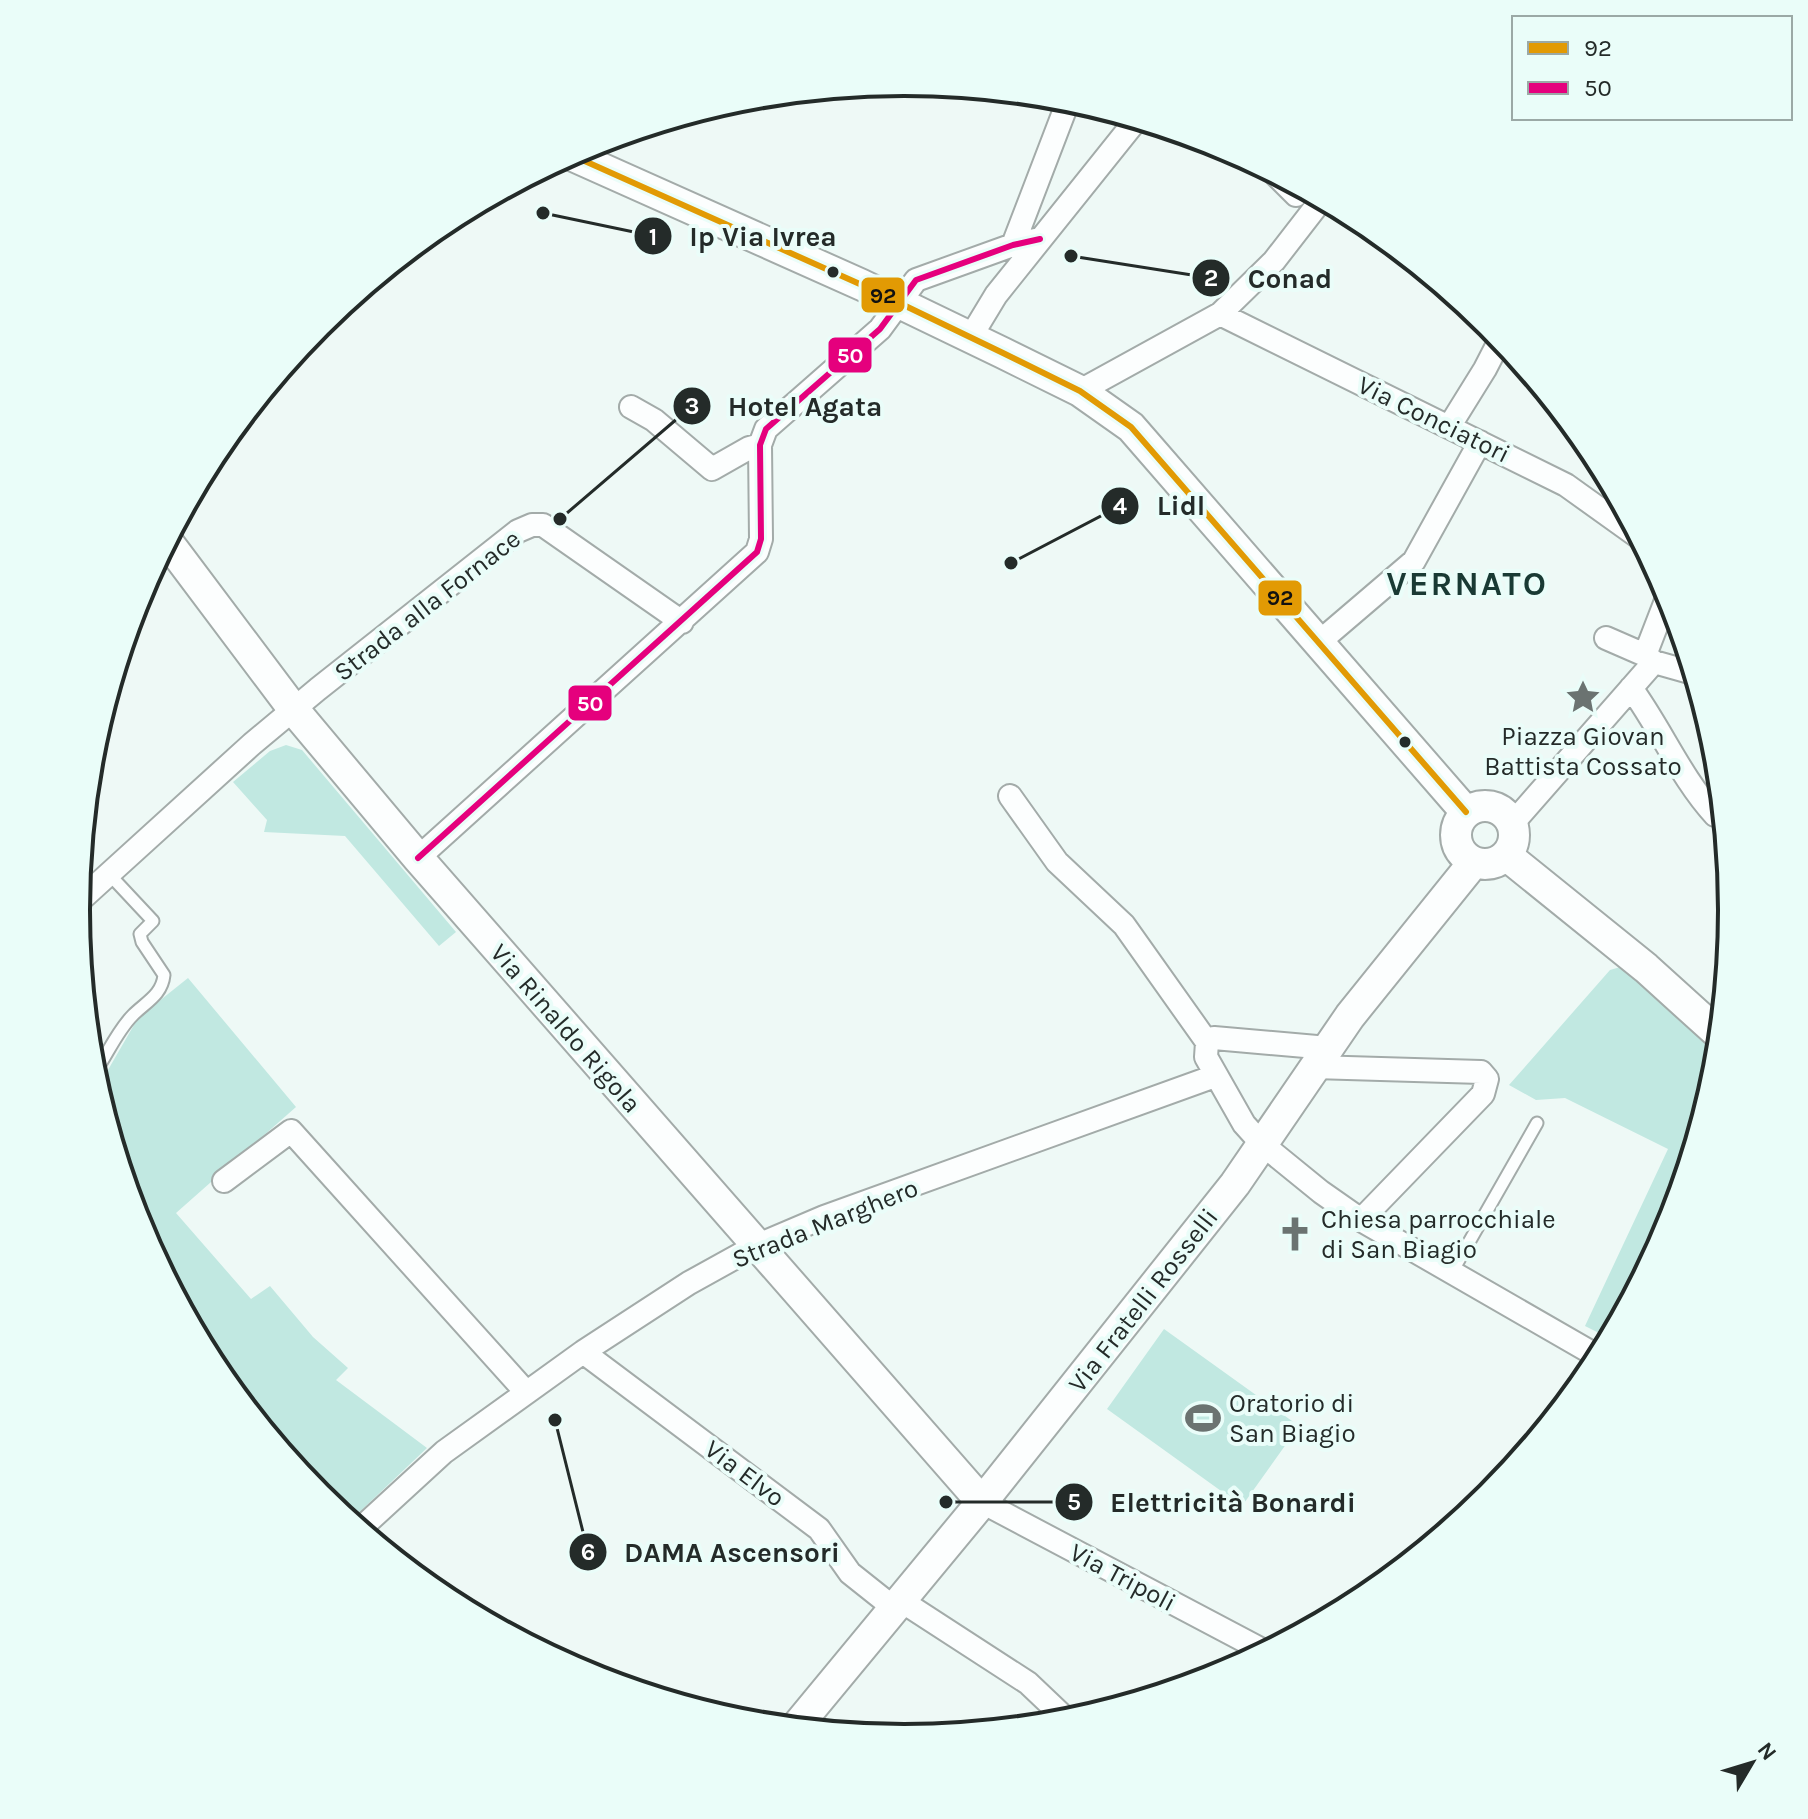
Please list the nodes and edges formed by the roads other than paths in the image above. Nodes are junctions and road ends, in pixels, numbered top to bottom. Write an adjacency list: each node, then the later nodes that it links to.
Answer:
1 (1064, 111): 6 (street)
2 (1130, 128): 5 (street)
3 (584, 161): 8 (street)
4 (1308, 203): 9 (street)
5 (1040, 239): 6 (street); 7 (street)
6 (1003, 250): 7 (street); 8 (street)
7 (996, 295): 10 (street)
8 (898, 303): 10 (street); 16 (street)
9 (1220, 314): 12 (street); 14 (street, Via Conciatori)
10 (970, 338): 12 (street)
11 (1495, 350): 14 (street)
12 (1080, 391): 22 (street)
13 (631, 407): 16 (street)
14 (1449, 427): 15 (street, Via Conciatori)
15 (1480, 442): 17 (street, Via Conciatori); 22 (street)
16 (760, 445): 20 (street)
17 (1620, 524)
18 (174, 550): 26 (street, Via Rinaldo Rigola)
19 (1663, 615): 23 (street)
20 (682, 622): 26 (street, Strada alla Fornace); 32 (street)
21 (1606, 638): 23 (street)
22 (1318, 643): 28 (street)
23 (1650, 659): 24 (street); 25 (street)
24 (1681, 669)
25 (1631, 688): 29 (street); 30 (street)
26 (294, 710): 32 (street, Via Rinaldo Rigola); 34 (street)
27 (1010, 796): 37 (street)
28 (1466, 812): 30 (street); 33 (street)
29 (1712, 812)
30 (1512, 824): 31 (street)
31 (1506, 855): 33 (street); 36 (street)
32 (418, 858): 45 (street, Via Rinaldo Rigola)
33 (1474, 862): 39 (street, Via Fratelli Rosselli)
34 (109, 874): 35 (street); 38 (lane)
35 (91, 891)
36 (1709, 1025)
37 (1207, 1042): 39 (street); 40 (street)
38 (104, 1058)
39 (1321, 1058): 42 (street, Via Fratelli Rosselli); 44 (street)
40 (1215, 1076): 42 (street); 45 (street, Strada Marghero)
41 (1537, 1123): 46 (lane)
42 (1262, 1144): 44 (street); 50 (street, Via Fratelli Rosselli)
43 (224, 1181): 49 (street)
44 (1361, 1220): 46 (street)
45 (756, 1246): 48 (street, Strada Marghero); 50 (street, Via Rinaldo Rigola)
46 (1452, 1272): 47 (street)
47 (1588, 1351)
48 (583, 1352): 49 (street, Strada Marghero); 52 (street, Via Elvo)
49 (526, 1392): 51 (street, Strada Marghero)
50 (982, 1502): 52 (street, Via Fratelli Rosselli); 53 (street, Via Tripoli)
51 (368, 1522)
52 (897, 1604): 54 (street, Via Elvo); 55 (street, Via Fratelli Rosselli)
53 (1253, 1645)
54 (1056, 1709)
55 (804, 1718)

